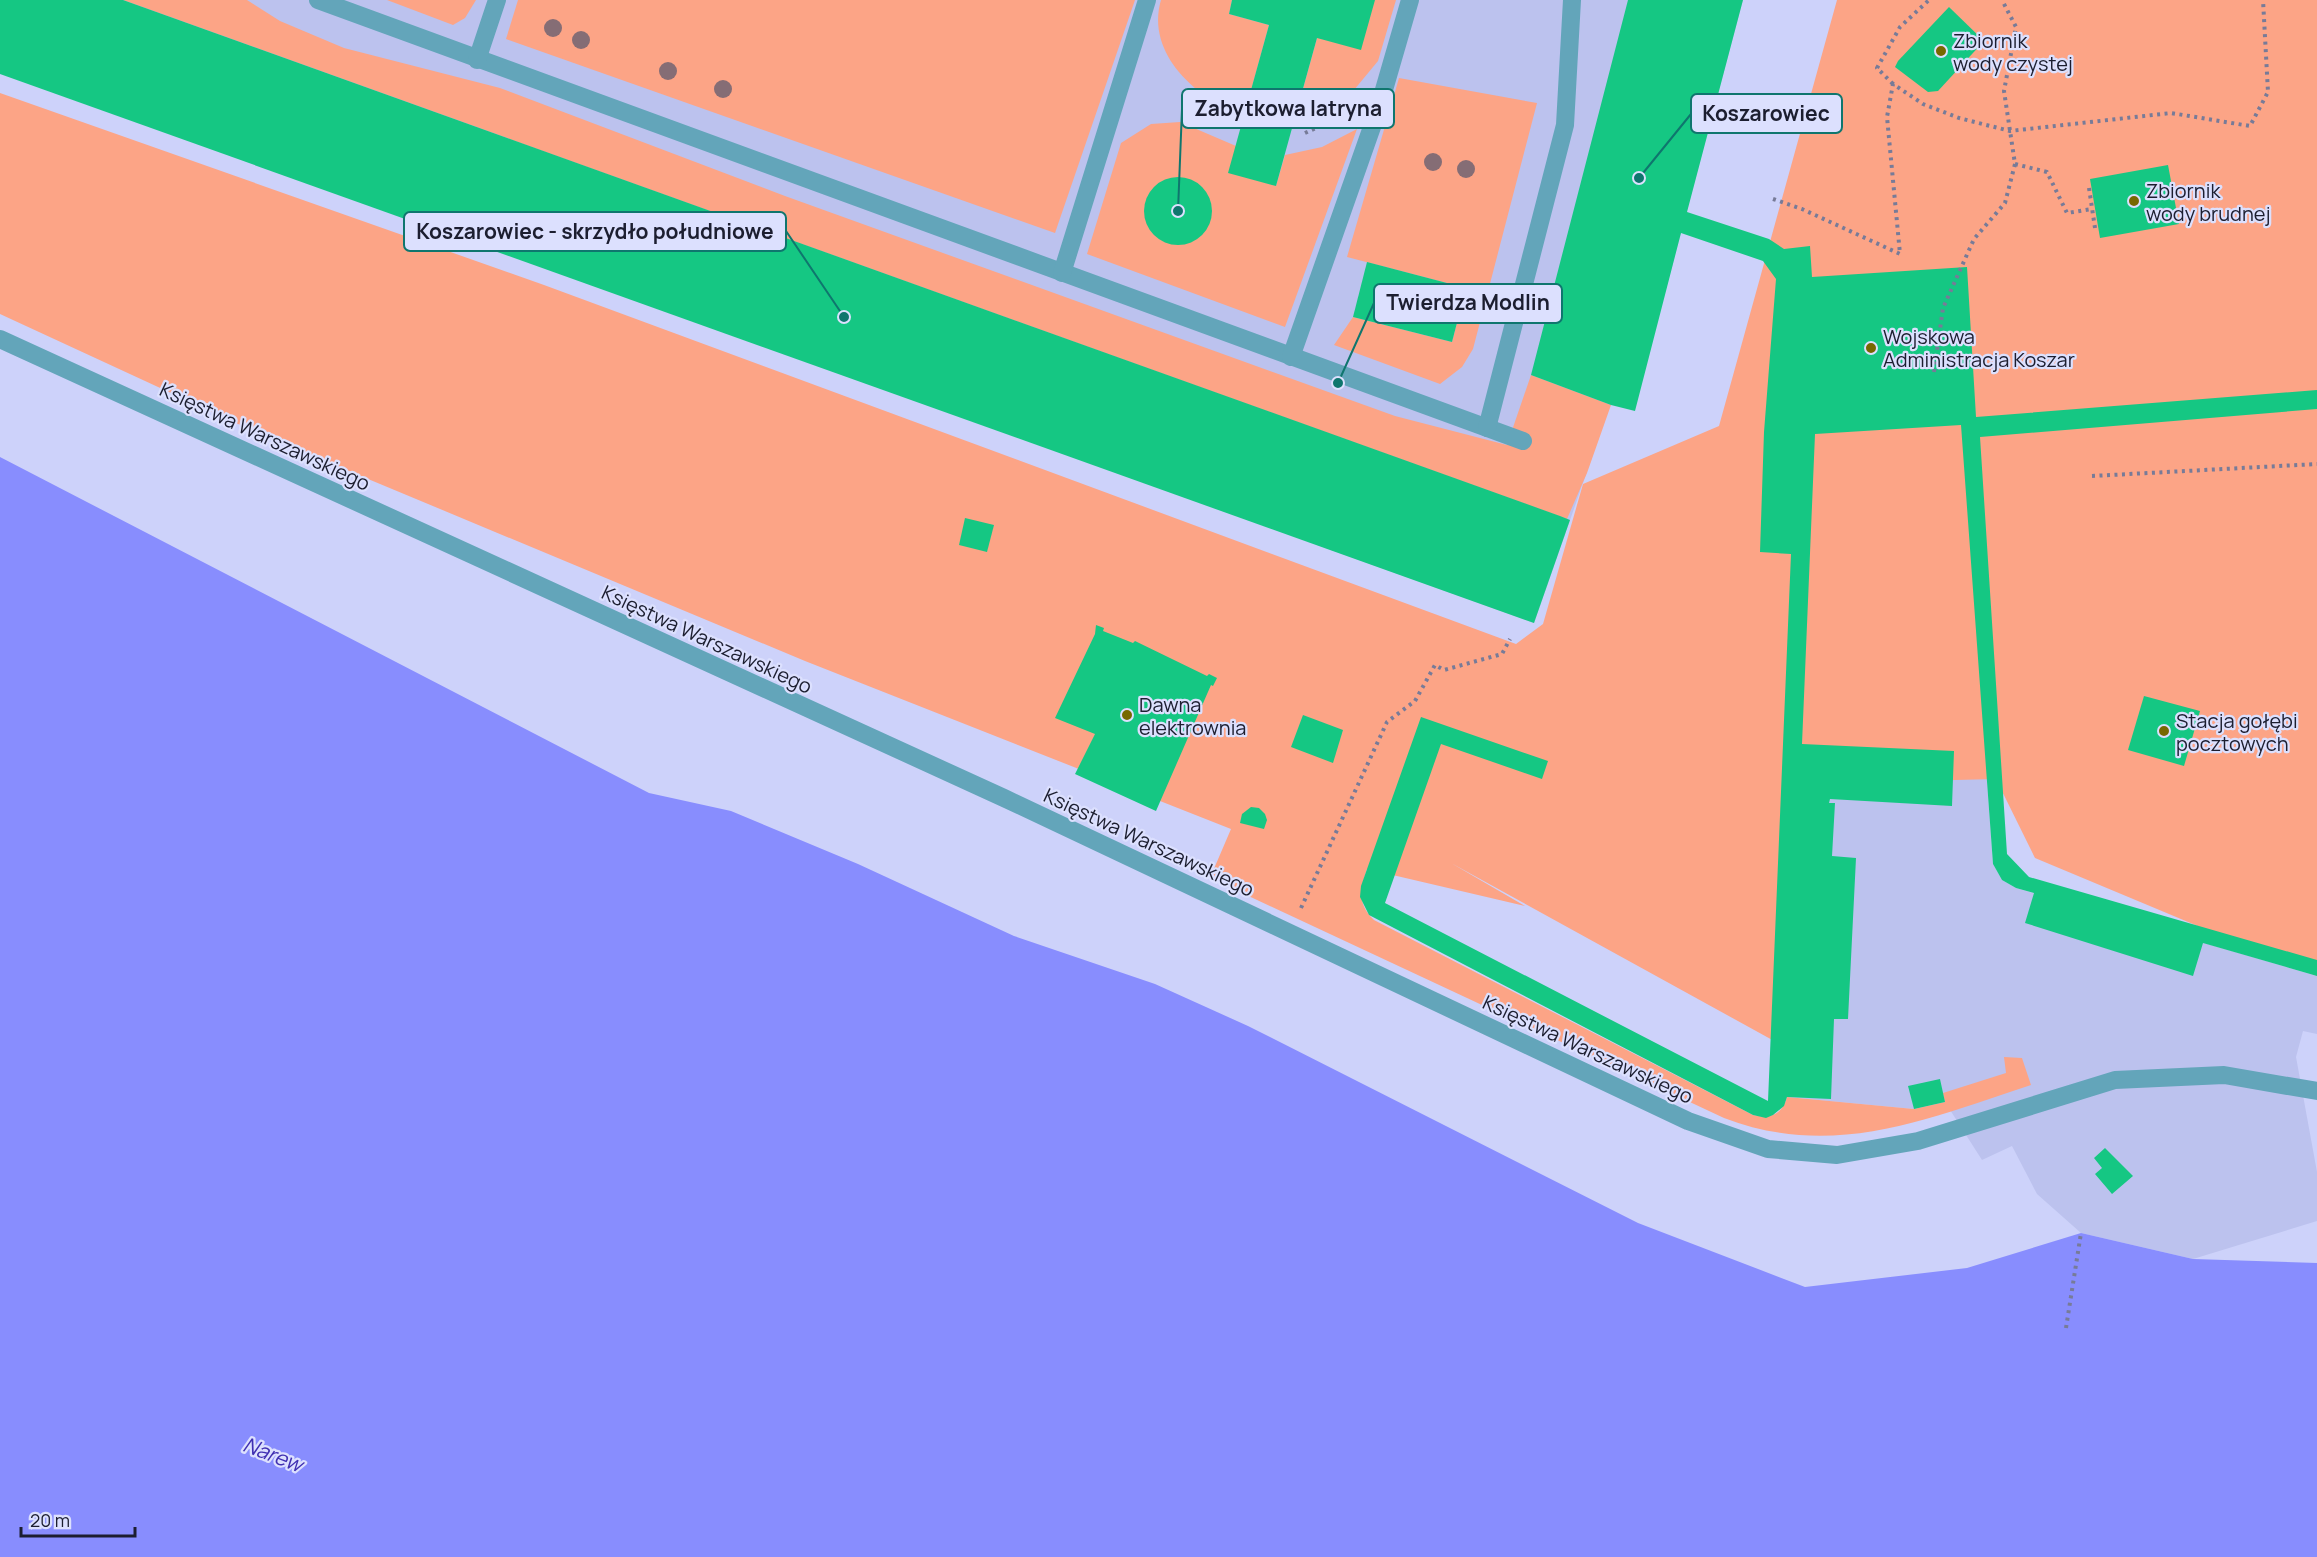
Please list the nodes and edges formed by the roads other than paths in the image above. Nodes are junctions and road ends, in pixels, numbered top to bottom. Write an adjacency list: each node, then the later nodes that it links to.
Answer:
1 (318, 0): 6 (street)
2 (497, 0): 6 (street)
3 (1147, 0): 7 (street)
4 (1410, 0): 9 (street)
5 (1572, 0): 10 (street)
6 (477, 60): 7 (street)
7 (1062, 273): 9 (street)
8 (0, 339): 12 (street, Księstwa Warszawskiego)
9 (1291, 357): 10 (street)
10 (1487, 428): 11 (street)
11 (1523, 441)
12 (2317, 1091)

